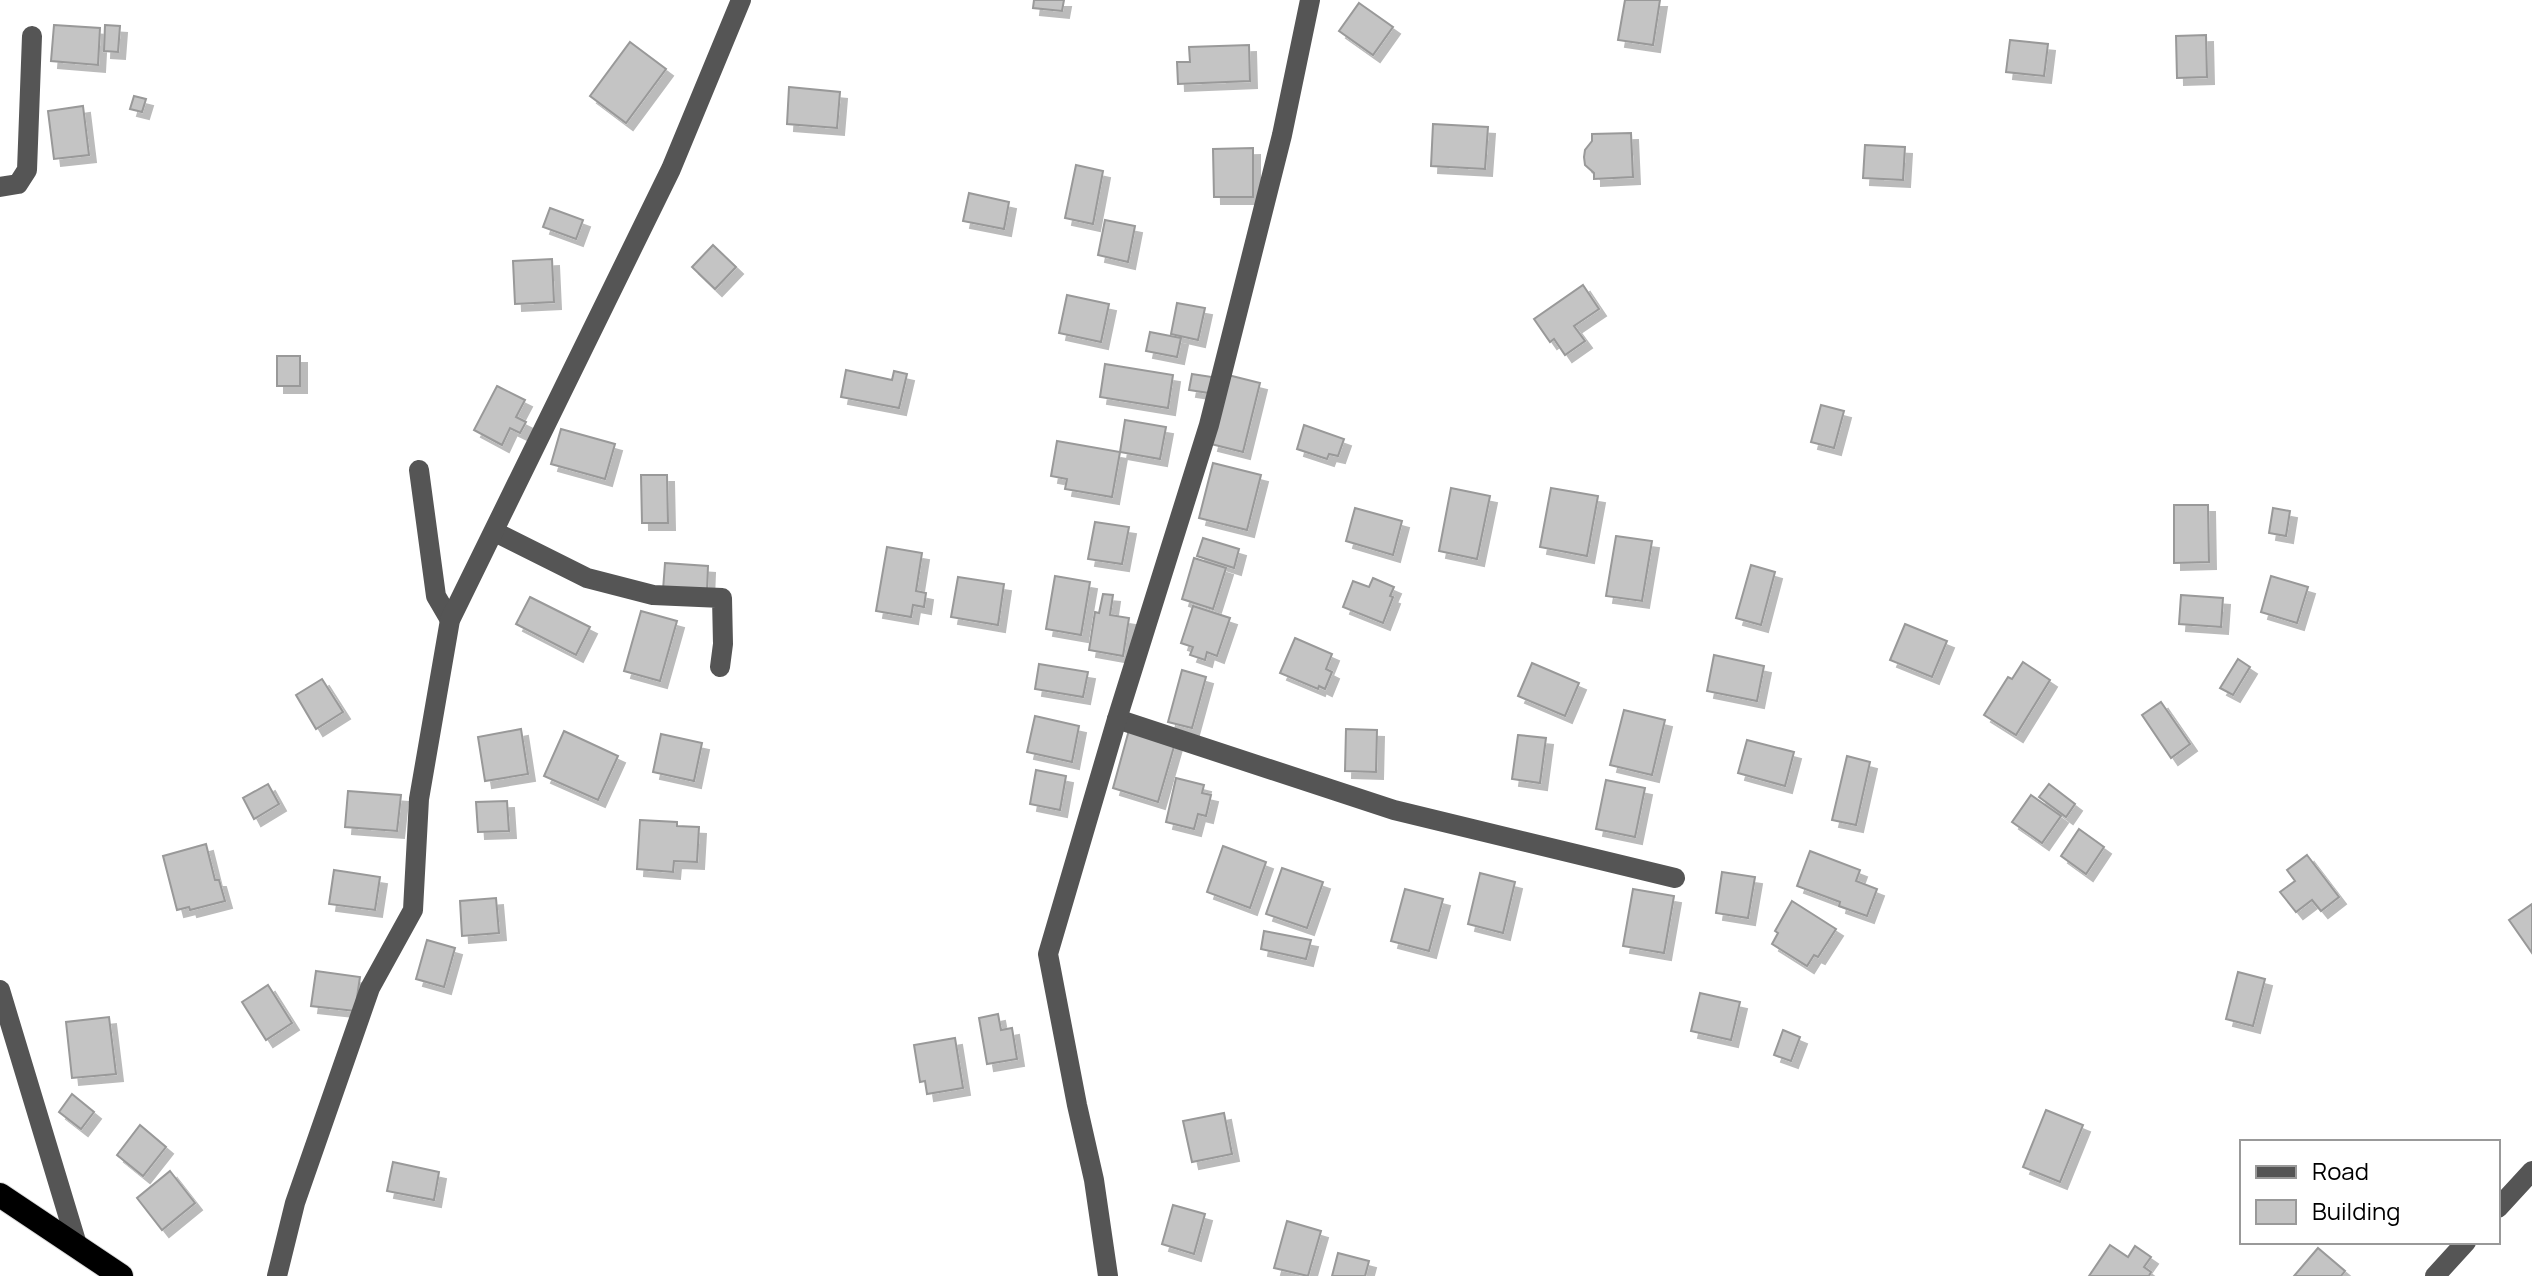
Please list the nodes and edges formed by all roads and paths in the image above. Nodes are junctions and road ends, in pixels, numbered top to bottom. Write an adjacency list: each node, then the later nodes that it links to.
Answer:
1 (741, 0): 6 (street)
2 (1310, 0): 9 (street)
3 (32, 36): 4 (street)
4 (0, 187)
5 (419, 470): 7 (street)
6 (495, 532): 7 (street); 8 (street)
7 (450, 620): 18 (street)
8 (720, 667)
9 (1117, 719): 10 (street); 19 (street)
10 (1675, 878)
11 (0, 990): 16 (street)
12 (2532, 1171): 14 (street)
13 (0, 1195): 16 (highway)
14 (2500, 1206)
15 (2464, 1244): 20 (street)
16 (78, 1248): 17 (highway)
17 (121, 1276)
18 (277, 1276)
19 (1108, 1276)
20 (2435, 1276)

